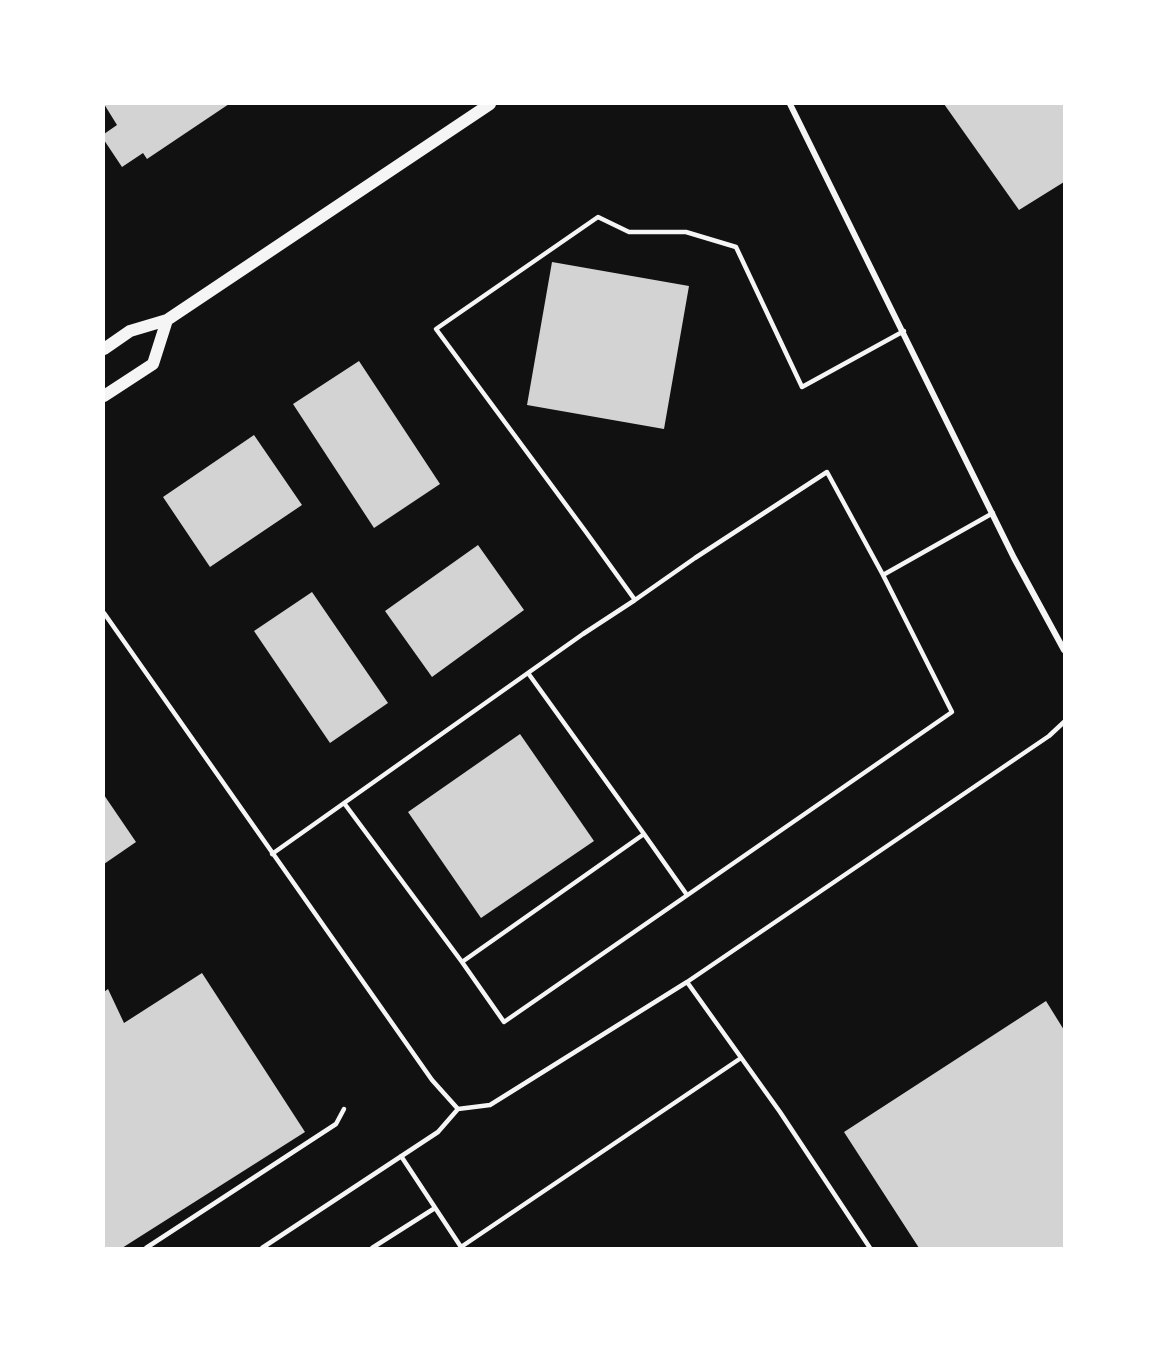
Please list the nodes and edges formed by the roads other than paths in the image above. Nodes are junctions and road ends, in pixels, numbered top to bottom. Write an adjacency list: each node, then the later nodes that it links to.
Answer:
1 (490, 104): 3 (main road)
2 (790, 104): 4 (street)
3 (167, 320): 5 (main road); 6 (main road)
4 (903, 331): 7 (street); 9 (lane)
5 (104, 349)
6 (104, 396)
7 (993, 513): 8 (lane); 11 (street)
8 (883, 575): 9 (lane); 17 (lane)
9 (635, 600): 12 (lane)
10 (104, 613): 16 (lane)
11 (1065, 650)
12 (528, 673): 14 (lane); 15 (lane)
13 (1065, 722): 19 (lane)
14 (344, 803): 16 (lane); 18 (lane)
15 (644, 834): 17 (lane); 18 (lane)
16 (272, 854): 22 (lane)
17 (687, 895): 18 (lane)
18 (462, 962)
19 (687, 982): 20 (lane); 22 (lane)
20 (741, 1058): 28 (lane); 29 (lane)
21 (344, 1109): 25 (lane)
22 (458, 1109): 23 (lane)
23 (401, 1156): 24 (lane); 26 (lane)
24 (435, 1208): 27 (lane); 28 (lane)
25 (146, 1248)
26 (262, 1248)
27 (372, 1248)
28 (459, 1248)
29 (870, 1248)

